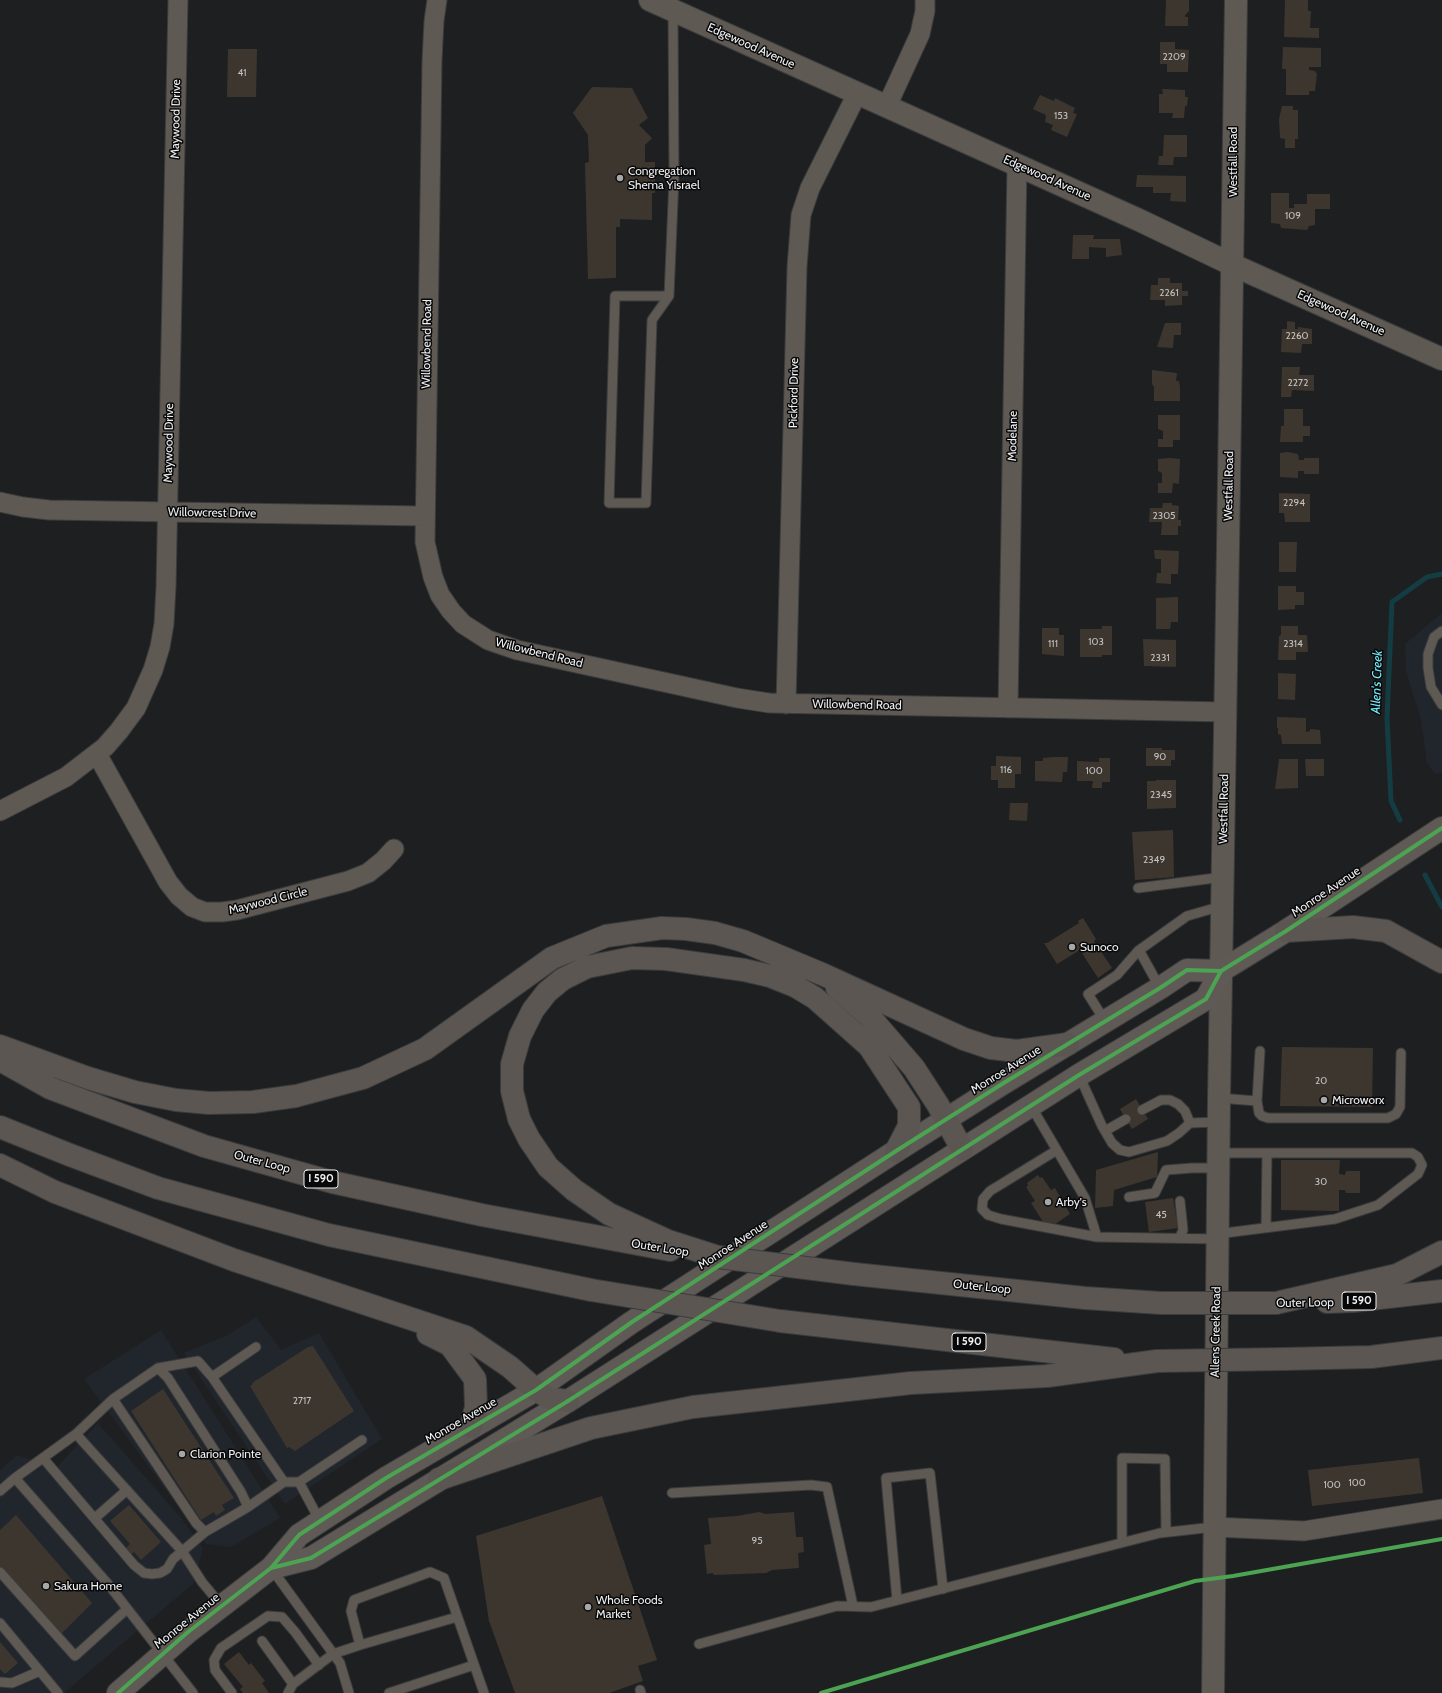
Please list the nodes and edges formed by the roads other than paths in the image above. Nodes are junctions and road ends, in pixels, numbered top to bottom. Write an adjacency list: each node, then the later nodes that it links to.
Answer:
1 (178, 0): 14 (street, Maywood Drive)
2 (437, 0): 15 (street, Willowbend Road)
3 (650, 0): 6 (street, Edgewood Avenue)
4 (925, 0): 8 (street)
5 (1236, 0): 10 (street, Westfall Road)
6 (673, 11): 7 (street, Edgewood Avenue); 11 (lane)
7 (857, 94): 8 (street, Edgewood Avenue); 17 (street, Pickford Drive)
8 (887, 106): 9 (street, Edgewood Avenue)
9 (1017, 165): 10 (street, Edgewood Avenue); 19 (street, Modelane)
10 (1233, 265): 12 (street, Edgewood Avenue); 20 (street, Westfall Road)
11 (669, 296): 11 (lane)
12 (1442, 359)
13 (0, 502): 14 (street, Willowcrest Drive)
14 (167, 513): 15 (street, Willowcrest Drive); 21 (street, Maywood Drive)
15 (424, 516): 17 (street, Willowbend Road)
16 (1442, 631): 18 (lane)
17 (786, 704): 19 (street, Willowbend Road)
18 (1442, 705)
19 (1008, 708): 20 (street, Willowbend Road)
20 (1226, 712): 25 (street, Westfall Road)
21 (97, 754): 22 (street, Maywood Drive); 24 (street, Maywood Circle)
22 (0, 811)
23 (1438, 831): 28 (main road, Monroe Avenue)
24 (394, 849)
25 (1223, 877): 26 (lane); 27 (street, Westfall Road)
26 (1138, 888)
27 (1222, 906): 29 (lane); 31 (street, Westfall Road)
28 (1286, 931): 30 (highway); 31 (main road, Monroe Avenue)
29 (1140, 950): 33 (lane); 34 (lane)
30 (1442, 962)
31 (1221, 971): 33 (main road, Monroe Avenue); 40 (main road, Monroe Avenue); 41 (street, Allens Creek Road)
32 (822, 974): 35 (highway); 36 (highway); 45 (highway)
33 (1160, 988): 34 (main road, Monroe Avenue)
34 (1105, 1022): 35 (main road, Monroe Avenue)
35 (1068, 1044): 45 (main road, Monroe Avenue)
36 (0, 1046)
37 (1260, 1051): 42 (lane)
38 (1401, 1053): 42 (lane)
39 (0, 1060): 63 (highway, Outer Loop / I 590)
40 (1079, 1075): 43 (main road, Monroe Avenue); 50 (lane)
41 (1219, 1098): 42 (lane); 48 (street, Allens Creek Road)
42 (1257, 1101)
43 (1030, 1106): 51 (main road, Monroe Avenue); 52 (lane)
44 (1142, 1110): 47 (lane)
45 (946, 1119): 51 (highway); 53 (main road, Monroe Avenue)
46 (1126, 1119): 50 (lane)
47 (1190, 1122): 48 (lane); 50 (lane)
48 (1218, 1122): 55 (street, Allens Creek Road)
49 (0, 1127): 70 (highway, I 590, bridge)
50 (1105, 1131)
51 (962, 1149): 75 (main road, Monroe Avenue)
52 (1057, 1150): 61 (lane); 61 (lane)
53 (896, 1151): 63 (highway); 73 (main road, Monroe Avenue)
54 (1267, 1153): 55 (lane); 59 (lane); 59 (lane)
55 (1218, 1160): 57 (lane); 60 (street, Allens Creek Road)
56 (0, 1165): 67 (highway)
57 (1129, 1198)
58 (1180, 1200): 62 (lane)
59 (1266, 1227): 60 (lane)
60 (1217, 1236): 62 (lane); 91 (street, Allens Creek Road)
61 (1097, 1237): 62 (lane)
62 (1180, 1237)
63 (662, 1244): 66 (highway, Outer Loop / I 590, bridge)
64 (1442, 1252): 66 (highway)
65 (1442, 1291): 66 (highway, Outer Loop / I 590)
66 (1276, 1303)
67 (381, 1308): 73 (highway); 76 (highway)
68 (256, 1347): 72 (lane)
69 (1442, 1348): 70 (highway, I 590, bridge)
70 (1157, 1361): 81 (highway)
71 (158, 1368): 72 (lane); 74 (lane); 87 (lane)
72 (212, 1376): 82 (lane)
73 (536, 1390): 75 (highway); 76 (main road, Monroe Avenue)
74 (113, 1399): 77 (lane); 92 (lane)
75 (568, 1401): 81 (main road, Monroe Avenue)
76 (470, 1427): 90 (main road, Monroe Avenue)
77 (76, 1434): 79 (lane); 84 (lane)
78 (362, 1440): 83 (lane)
79 (43, 1458): 80 (lane); 89 (lane)
80 (15, 1478): 85 (lane); 102 (lane)
81 (439, 1479): 96 (main road, Monroe Avenue)
82 (284, 1482): 83 (lane); 87 (lane)
83 (299, 1482): 90 (lane)
84 (128, 1490): 89 (lane); 95 (lane)
85 (0, 1491)
86 (672, 1492): 101 (lane)
87 (248, 1507): 92 (lane)
88 (1442, 1509): 91 (street)
89 (95, 1518): 95 (lane)
90 (320, 1521): 96 (main road, Monroe Avenue)
91 (1214, 1527): 93 (lane); 123 (street, Allens Creek Road)
92 (205, 1532): 95 (lane)
93 (1166, 1532): 94 (lane); 94 (lane)
94 (1122, 1541): 98 (lane)
95 (182, 1551): 100 (lane)
96 (271, 1568): 100 (main road, Monroe Avenue); 109 (lane)
97 (0, 1572): 102 (lane)
98 (943, 1589): 99 (lane); 99 (lane)
99 (898, 1600): 101 (lane)
100 (221, 1605): 108 (main road, Monroe Avenue)
101 (853, 1606): 106 (lane)
102 (127, 1609): 108 (lane)
103 (457, 1617): 107 (lane); 107 (lane); 111 (lane)
104 (0, 1623): 112 (lane)
105 (262, 1641): 114 (lane)
106 (699, 1644)
107 (360, 1645): 109 (lane)
108 (162, 1654): 116 (main road, Monroe Avenue); 117 (lane)
109 (333, 1654): 110 (lane); 120 (lane)
110 (319, 1665): 114 (lane); 118 (lane)
111 (474, 1665): 121 (lane); 122 (lane)
112 (40, 1671): 113 (lane); 115 (lane)
113 (0, 1682)
114 (293, 1684): 119 (lane)
115 (58, 1693)
116 (118, 1693)
117 (193, 1693)
118 (232, 1693)
119 (288, 1693)
120 (349, 1693)
121 (389, 1693)
122 (484, 1693)
123 (1213, 1693)

